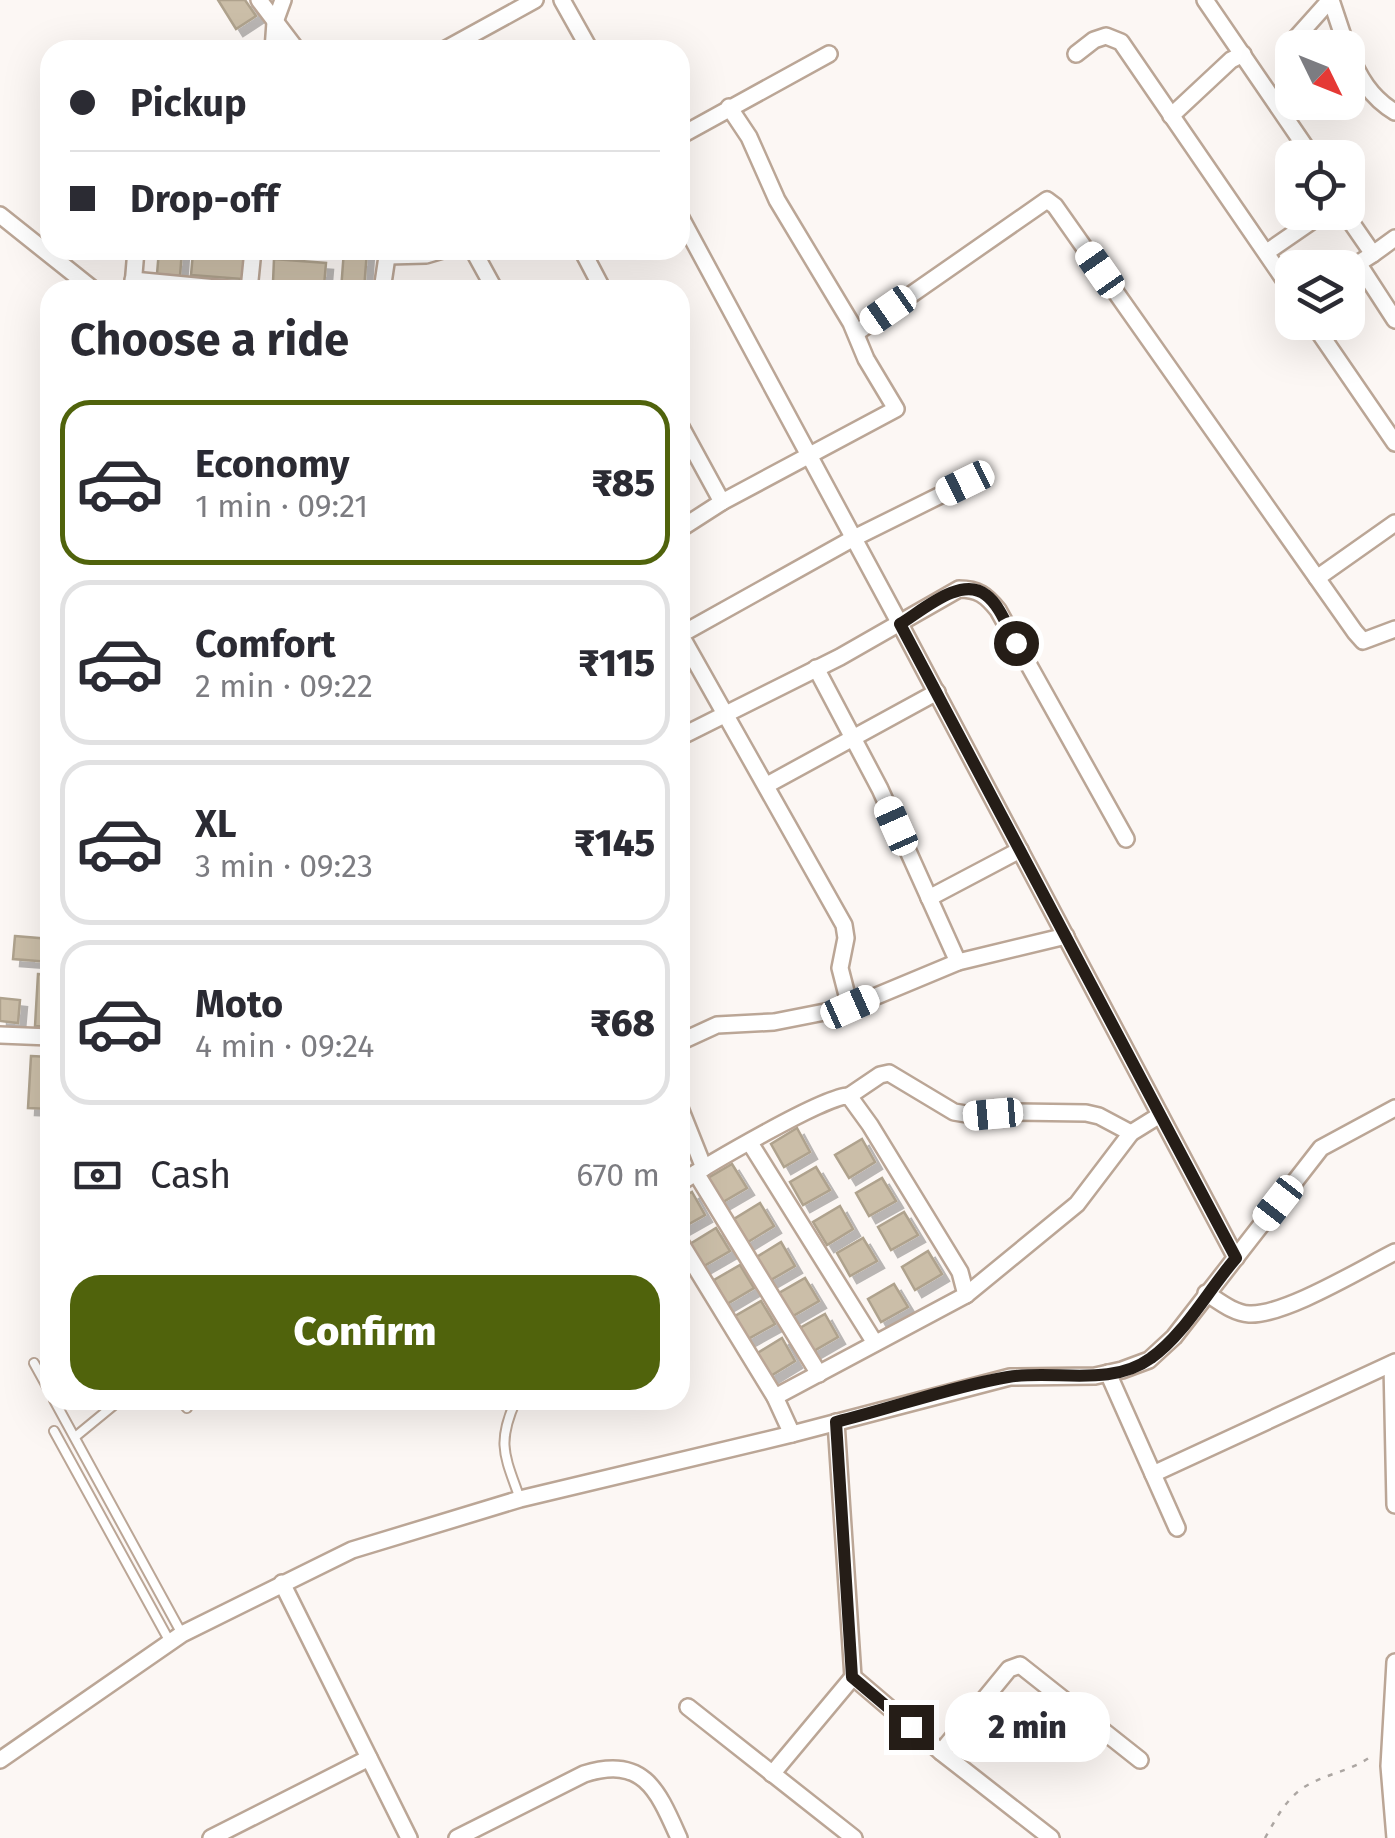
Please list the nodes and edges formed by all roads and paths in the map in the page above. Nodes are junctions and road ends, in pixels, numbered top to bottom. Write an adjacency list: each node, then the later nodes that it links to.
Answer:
1 (259, 0): 7 (street)
2 (283, 0): 7 (street)
3 (534, 0): 12 (street)
4 (562, 0): 13 (street)
5 (1205, 0): 16 (street)
6 (1330, 0): 8 (street); 9 (street)
7 (275, 22): 10 (street); 11 (street)
8 (1303, 30)
9 (1340, 30)
10 (273, 40)
11 (289, 40)
12 (462, 40)
13 (584, 40)
14 (829, 54): 18 (street)
15 (1076, 54): 20 (street)
16 (1243, 54): 20 (street); 22 (street)
17 (1365, 83): 19 (street)
18 (729, 107): 21 (street); 37 (street)
19 (1395, 112)
20 (1171, 116): 29 (street)
21 (690, 130)
22 (1301, 140)
23 (0, 215): 28 (street)
24 (1299, 230): 29 (street)
25 (1357, 230): 30 (street)
26 (690, 235): 41 (street)
27 (1395, 238): 30 (street)
28 (40, 247)
29 (1267, 252): 33 (street)
30 (1374, 254): 31 (street)
31 (1365, 259)
32 (56, 260): 34 (street)
33 (1275, 264)
34 (81, 280)
35 (1365, 281): 36 (street)
36 (1395, 320)
37 (856, 332): 41 (street); 47 (street)
38 (1324, 340): 39 (street)
39 (1395, 443)
40 (690, 444): 43 (street)
41 (807, 456): 43 (street); 46 (street)
42 (965, 483): 46 (street)
43 (722, 502): 44 (street)
44 (690, 523)
45 (1395, 524): 47 (street)
46 (852, 539): 48 (street); 49 (street)
47 (1317, 578): 50 (street)
48 (900, 624): 52 (street); 53 (street); 58 (street)
49 (690, 629)
50 (1395, 629)
51 (690, 652): 54 (street)
52 (816, 668): 54 (street); 56 (street)
53 (937, 692): 56 (street); 59 (street)
54 (727, 713): 55 (street); 57 (street)
55 (690, 732)
56 (852, 738): 57 (street); 60 (street)
57 (767, 784): 63 (street)
58 (1126, 840)
59 (1020, 850): 60 (street); 61 (street)
60 (929, 898): 62 (street)
61 (1066, 936): 62 (street); 69 (street)
62 (958, 962): 63 (street)
63 (850, 1007): 66 (street)
64 (0, 1035): 65 (street)
65 (40, 1037)
66 (690, 1038)
67 (849, 1096): 70 (street); 72 (street); 79 (street)
68 (1395, 1108): 77 (street)
69 (1160, 1114): 70 (street); 77 (street)
70 (1132, 1133): 79 (street)
71 (690, 1139): 73 (street)
72 (750, 1143): 73 (street); 80 (street)
73 (700, 1170): 74 (street); 85 (street)
74 (690, 1176)
75 (1395, 1252): 78 (street)
76 (690, 1258): 86 (street)
77 (1236, 1258): 78 (street)
78 (1206, 1293): 83 (street)
79 (966, 1295): 80 (street)
80 (876, 1344): 85 (street)
81 (34, 1363): 84 (lane)
82 (1394, 1363): 94 (street); 95 (street)
83 (1108, 1373): 90 (street); 94 (street)
84 (40, 1374)
85 (819, 1374): 86 (street)
86 (775, 1397): 92 (street)
87 (60, 1410): 93 (lane)
88 (108, 1410): 93 (lane)
89 (512, 1410): 96 (lane)
90 (836, 1422): 92 (street); 102 (street)
91 (54, 1431): 100 (lane)
92 (792, 1434): 96 (street)
93 (75, 1438): 100 (lane)
94 (1153, 1474): 98 (street)
95 (1394, 1480): 97 (street)
96 (520, 1499): 99 (street)
97 (1395, 1504)
98 (1178, 1528)
99 (282, 1583): 100 (street); 107 (street)
100 (176, 1638): 108 (street)
101 (1395, 1662): 104 (street)
102 (852, 1677): 106 (street); 110 (street)
103 (688, 1707): 110 (street)
104 (1393, 1708): 105 (street)
105 (1390, 1742): 117 (path); 118 (street)
106 (940, 1752): 109 (street); 116 (street)
107 (369, 1758): 111 (street); 112 (street)
108 (0, 1760)
109 (1140, 1760)
110 (772, 1774): 115 (street)
111 (211, 1838)
112 (409, 1838)
113 (457, 1838): 114 (street)
114 (679, 1838)
115 (854, 1838)
116 (1050, 1838)
117 (1265, 1838)
118 (1395, 1838)

